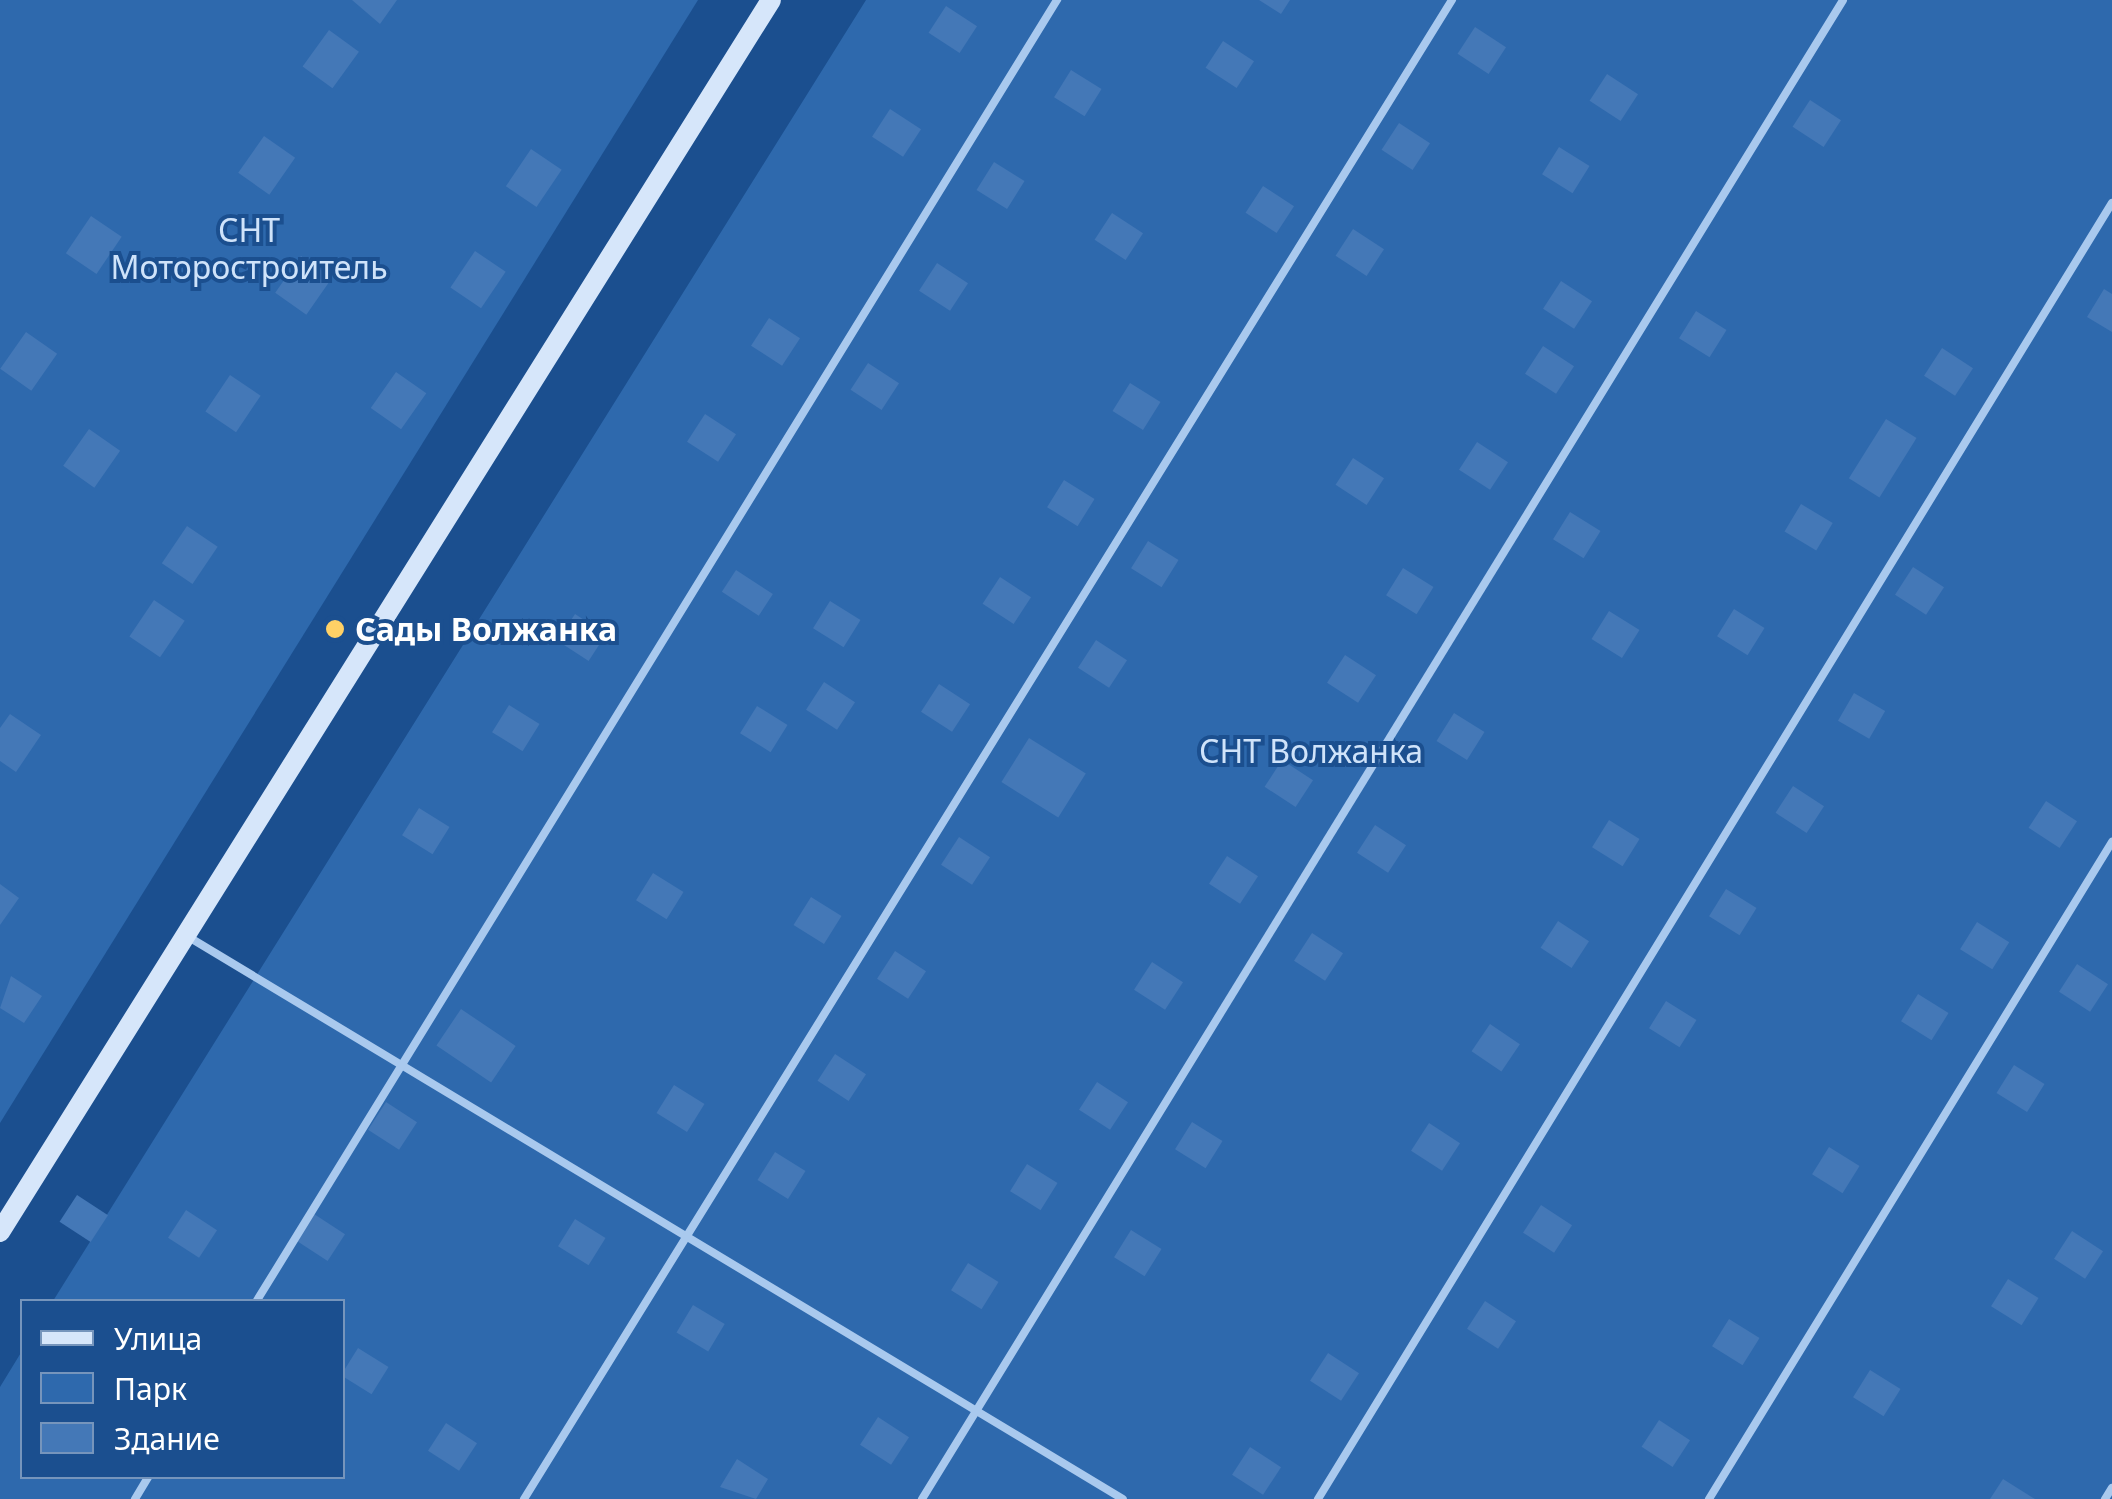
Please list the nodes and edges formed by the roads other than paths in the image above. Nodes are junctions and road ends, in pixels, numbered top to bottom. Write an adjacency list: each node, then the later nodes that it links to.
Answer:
1 (771, 0): 7 (street)
2 (1057, 0): 8 (lane)
3 (1452, 0): 10 (lane)
4 (1842, 0): 12 (lane)
5 (2112, 203): 17 (lane)
6 (2112, 842): 18 (lane)
7 (184, 934): 8 (lane); 9 (street)
8 (402, 1064): 10 (lane); 11 (lane)
9 (0, 1232)
10 (687, 1236): 12 (lane); 14 (lane)
11 (258, 1299)
12 (978, 1409): 15 (lane); 16 (lane)
13 (2112, 1488): 19 (lane)
14 (524, 1499)
15 (922, 1499)
16 (1123, 1499)
17 (1318, 1499)
18 (1708, 1499)
19 (2105, 1499)

